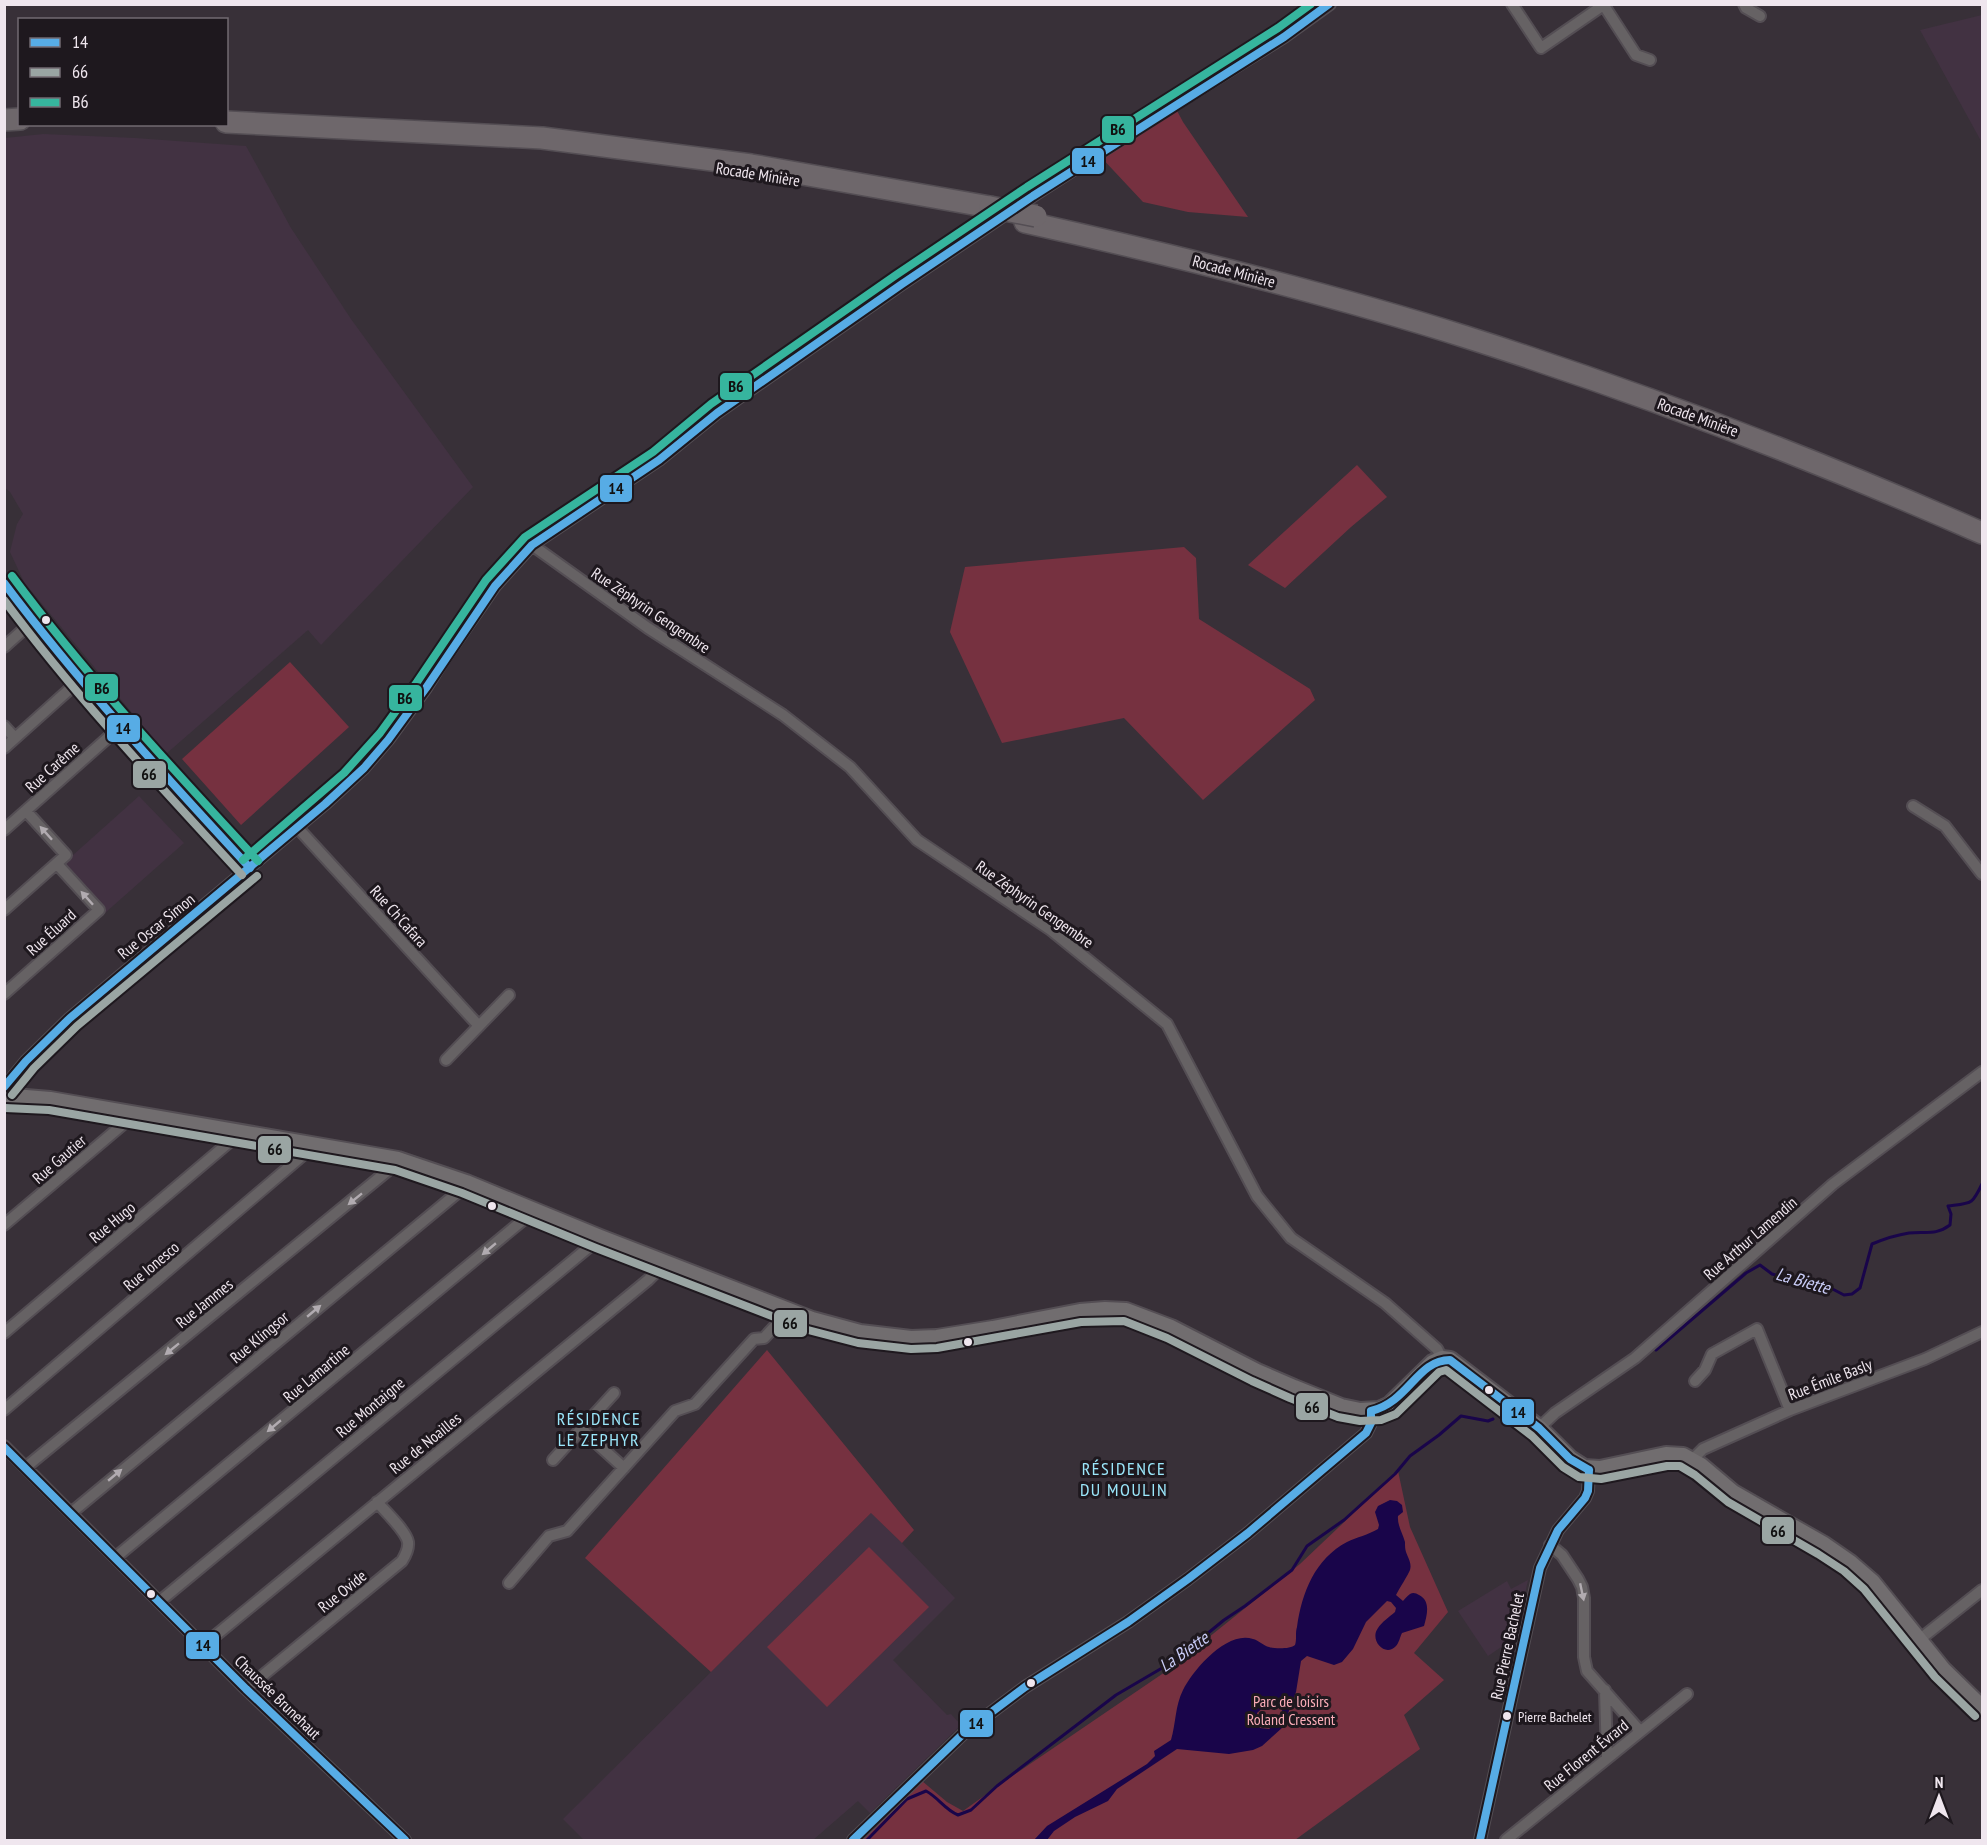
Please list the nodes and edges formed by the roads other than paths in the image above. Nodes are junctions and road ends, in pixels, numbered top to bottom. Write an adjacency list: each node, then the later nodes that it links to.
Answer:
1 (1330, 4): 8 (street, Rue Oscar Simon)
2 (1512, 4): 4 (street)
3 (1744, 4): 5 (street)
4 (1604, 5): 6 (street)
5 (1760, 16)
6 (1650, 60)
7 (228, 122): 8 (highway, Rocade Minière)
8 (1031, 211): 9 (highway, Rocade Minière); 10 (highway, Rocade Minière); 11 (street, Rue Oscar Simon)
9 (1983, 523)
10 (1983, 533)
11 (532, 545): 23 (street, Rue Oscar Simon); 47 (street, Rue Zéphyrin Gengembre)
12 (4, 582): 13 (street)
13 (33, 621): 14 (street); 15 (street)
14 (4, 647)
15 (81, 679): 17 (street); 18 (street)
16 (4, 726): 18 (street)
17 (120, 727): 19 (street); 22 (street, Rue Carême)
18 (15, 738): 20 (street)
19 (133, 741)
20 (4, 748)
21 (1913, 806): 26 (street)
22 (26, 811): 24 (street, Rue Carême); 25 (street, one-way to 22)
23 (297, 827): 30 (street, Rue Ch'Cafara); 33 (street, Rue Oscar Simon)
24 (4, 830)
25 (57, 864): 27 (street); 28 (street, Rue Éluard, one-way to 25)
26 (1983, 874)
27 (4, 910)
28 (4, 994)
29 (509, 995): 30 (street)
30 (479, 1026): 31 (street)
31 (446, 1060)
32 (1983, 1072): 53 (street, Rue Arthur Lamendin)
33 (4, 1088)
34 (4, 1098): 35 (main road)
35 (134, 1115): 36 (main road); 41 (street, Rue Gautier)
36 (237, 1131): 37 (main road); 46 (street, Rue Hugo)
37 (317, 1144): 38 (main road); 50 (street, Rue Ionesco)
38 (398, 1160): 39 (main road); 58 (street, Rue Jammes, one-way to 58)
39 (466, 1183): 40 (main road); 62 (street, Rue Klingsor, one-way to 39)
40 (534, 1211): 42 (main road); 64 (street, Rue Lamartine, one-way to 64)
41 (4, 1225)
42 (600, 1238): 43 (main road); 67 (street, Rue Montaigne)
43 (665, 1263): 44 (main road); 61 (street, Rue de Noailles)
44 (789, 1311): 52 (main road); 59 (street)
45 (1983, 1332): 51 (street, Rue Émile Basly)
46 (4, 1333)
47 (1442, 1359): 52 (main road); 53 (main road)
48 (1695, 1381): 51 (street)
49 (614, 1392): 54 (street)
50 (4, 1410)
51 (1790, 1410): 57 (street, Rue Émile Basly)
52 (1371, 1411): 77 (street)
53 (1539, 1428): 60 (main road)
54 (581, 1430): 56 (street); 59 (street)
55 (4, 1446): 58 (street, Chaussée Brunehaut)
56 (553, 1460)
57 (1692, 1460): 60 (main road); 68 (main road)
58 (26, 1467): 62 (street, Chaussée Brunehaut)
59 (624, 1468): 65 (street)
60 (1589, 1470): 63 (street, Rue Pierre Bachelet)
61 (377, 1502): 69 (street, Rue de Noailles); 70 (street, Rue Ovide)
62 (71, 1513): 64 (street, Chaussée Brunehaut)
63 (1550, 1545): 71 (street, one-way to 71); 78 (street, Rue Pierre Bachelet)
64 (116, 1557): 67 (street, Chaussée Brunehaut)
65 (509, 1583)
66 (1983, 1590): 68 (street)
67 (160, 1601): 69 (street, Chaussée Brunehaut)
68 (1919, 1640): 73 (main road)
69 (204, 1645): 70 (street, Chaussée Brunehaut)
70 (246, 1689): 76 (street, Chaussée Brunehaut)
71 (1605, 1690): 74 (street); 75 (street)
72 (1687, 1694): 74 (street, Rue Florent Évrard)
73 (1983, 1708)
74 (1640, 1731): 75 (street, Rue Florent Évrard)
75 (1607, 1758): 79 (street, Rue Florent Évrard)
76 (405, 1840)
77 (854, 1840)
78 (1480, 1840)
79 (1506, 1840)

